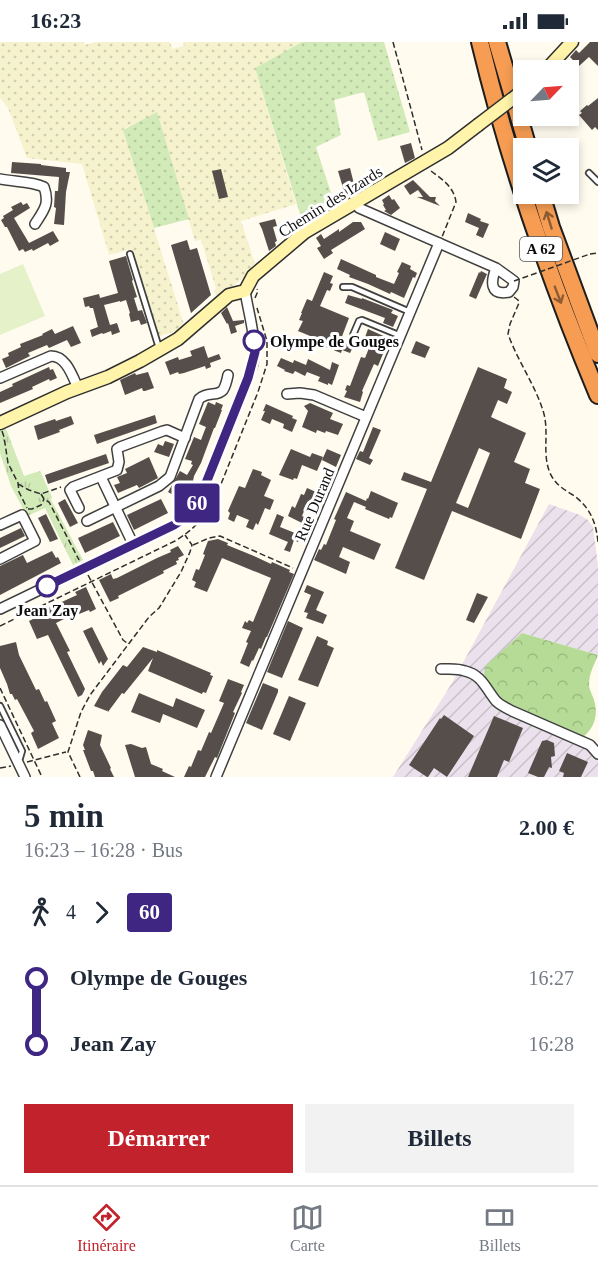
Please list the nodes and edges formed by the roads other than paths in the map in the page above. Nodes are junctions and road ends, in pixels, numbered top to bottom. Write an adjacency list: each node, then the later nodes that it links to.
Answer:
1 (476, 42): 7 (highway)
2 (480, 42): 7 (highway, A 62)
3 (498, 42): 8 (highway)
4 (572, 42): 5 (street)
5 (555, 60)
6 (513, 98): 12 (street, Chemin des Izards, bridge)
7 (495, 99): 29 (highway, A 62, one-way to 29)
8 (525, 138)
9 (589, 173): 11 (lane)
10 (0, 179): 14 (street)
11 (598, 182)
12 (356, 202): 15 (street); 19 (street, Chemin des Izards)
13 (544, 204): 24 (highway, A 62, one-way to 13)
14 (35, 224)
15 (439, 243): 17 (street); 20 (street, Rue Durand)
16 (130, 254): 23 (lane)
17 (496, 268): 17 (street)
18 (343, 287): 20 (lane)
19 (245, 291): 23 (street); 38 (street)
20 (411, 312): 22 (street, Rue Durand)
21 (353, 335): 22 (lane)
22 (401, 336): 30 (street, Rue Durand)
23 (159, 351): 27 (street)
24 (598, 354)
25 (228, 375): 32 (street)
26 (0, 378): 27 (street)
27 (78, 388): 31 (street)
28 (287, 394): 30 (street)
29 (598, 395)
30 (366, 417): 47 (street, Rue Durand)
31 (0, 423)
32 (185, 438): 33 (street); 35 (street)
33 (100, 477): 34 (street); 35 (street)
34 (79, 508)
35 (115, 508): 36 (street); 38 (street)
36 (87, 521)
37 (0, 525): 39 (street)
38 (133, 544): 40 (street)
39 (0, 559)
40 (0, 609)
41 (441, 669): 44 (street)
42 (0, 706): 45 (lane)
43 (0, 725): 45 (street)
44 (598, 754)
45 (14, 764): 46 (street)
46 (25, 777)
47 (216, 777)

